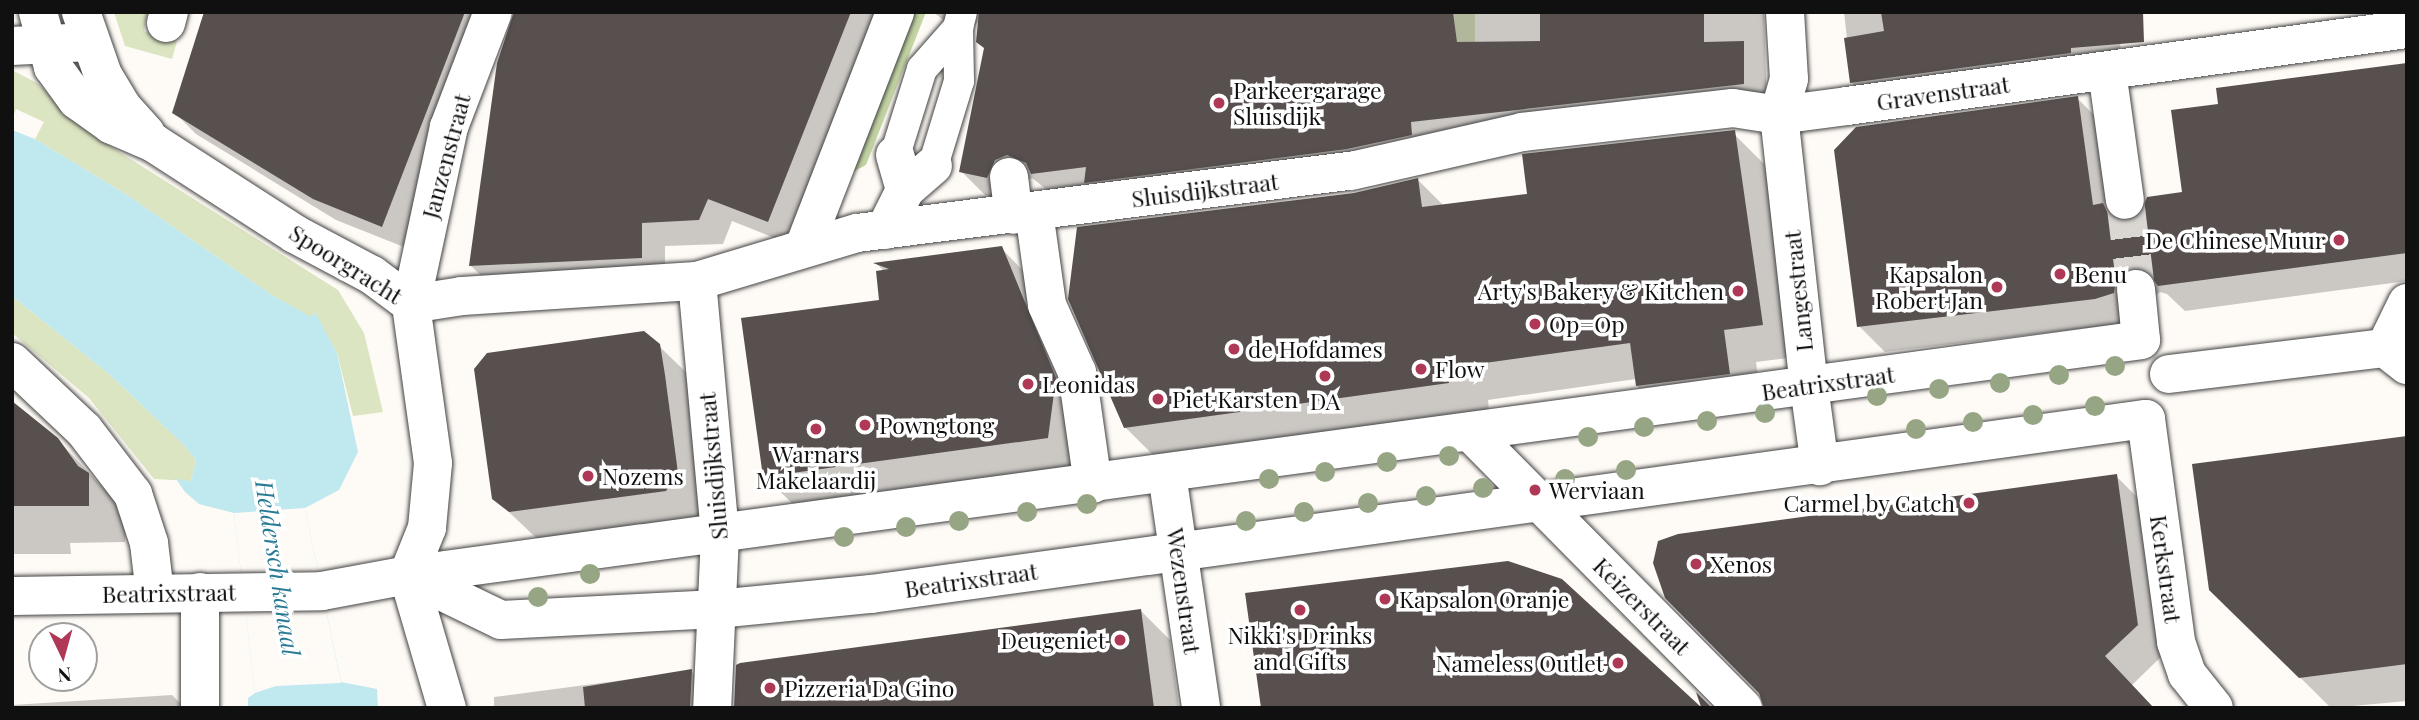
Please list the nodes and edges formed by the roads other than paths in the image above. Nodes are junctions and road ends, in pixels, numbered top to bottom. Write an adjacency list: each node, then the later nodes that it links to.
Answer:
1 (493, 12): 20 (street, Janzenstraat)
2 (895, 12): 16 (street)
3 (1785, 12): 9 (street, Langestraat)
4 (960, 20): 11 (lane)
5 (85, 27): 7 (street, Spoorgracht); 10 (street, Spoorgracht)
6 (2407, 29): 8 (street, Gravenstraat)
7 (31, 34): 10 (street, Spoorgracht)
8 (2107, 71): 9 (street, Gravenstraat); 13 (street)
9 (1779, 115): 14 (street, Sluisdijkstraat); 25 (street, Langestraat)
10 (154, 143): 20 (street, Spoorgracht)
11 (912, 168): 15 (street)
12 (1009, 177): 14 (street)
13 (2124, 200)
14 (1024, 214): 15 (street, Sluisdijkstraat); 30 (street)
15 (885, 230): 16 (street, Sluisdijkstraat)
16 (804, 247): 17 (street, Sluisdijkstraat)
17 (697, 281): 20 (street, Sluisdijkstraat); 32 (street, Sluisdijkstraat)
18 (2136, 289): 21 (street)
19 (2407, 303): 22 (street)
20 (411, 304): 34 (street, Spoorgracht)
21 (2141, 340): 24 (street); 25 (street, Beatrixstraat)
22 (2396, 356): 24 (street)
23 (12, 362): 36 (street)
24 (2169, 374): 26 (street)
25 (1809, 386): 27 (street, Beatrixstraat); 28 (street, Langestraat)
26 (2146, 419): 28 (street, Beatrixstraat); 44 (street, Kerkstraat)
27 (1470, 432): 29 (street, Beatrixstraat); 31 (street)
28 (1821, 466): 31 (street, Beatrixstraat)
29 (1167, 474): 30 (street, Beatrixstraat); 33 (street, Wezenstraat)
30 (1093, 484): 32 (street, Beatrixstraat)
31 (1541, 503): 33 (street, Beatrixstraat); 43 (street, Keizerstraat)
32 (720, 535): 34 (street, Beatrixstraat); 38 (street, Sluisdijkstraat)
33 (1178, 550): 38 (street, Beatrixstraat); 42 (street, Wezenstraat)
34 (408, 576): 35 (street, Beatrixstraat); 38 (street, Beatrixstraat); 40 (street)
35 (200, 592): 36 (street, Beatrixstraat); 39 (street)
36 (155, 593): 37 (street, Beatrixstraat)
37 (12, 596)
38 (717, 609): 41 (street, Sluisdijkstraat)
39 (200, 708)
40 (447, 708)
41 (712, 708)
42 (1201, 708)
43 (1743, 708)
44 (2214, 708)

